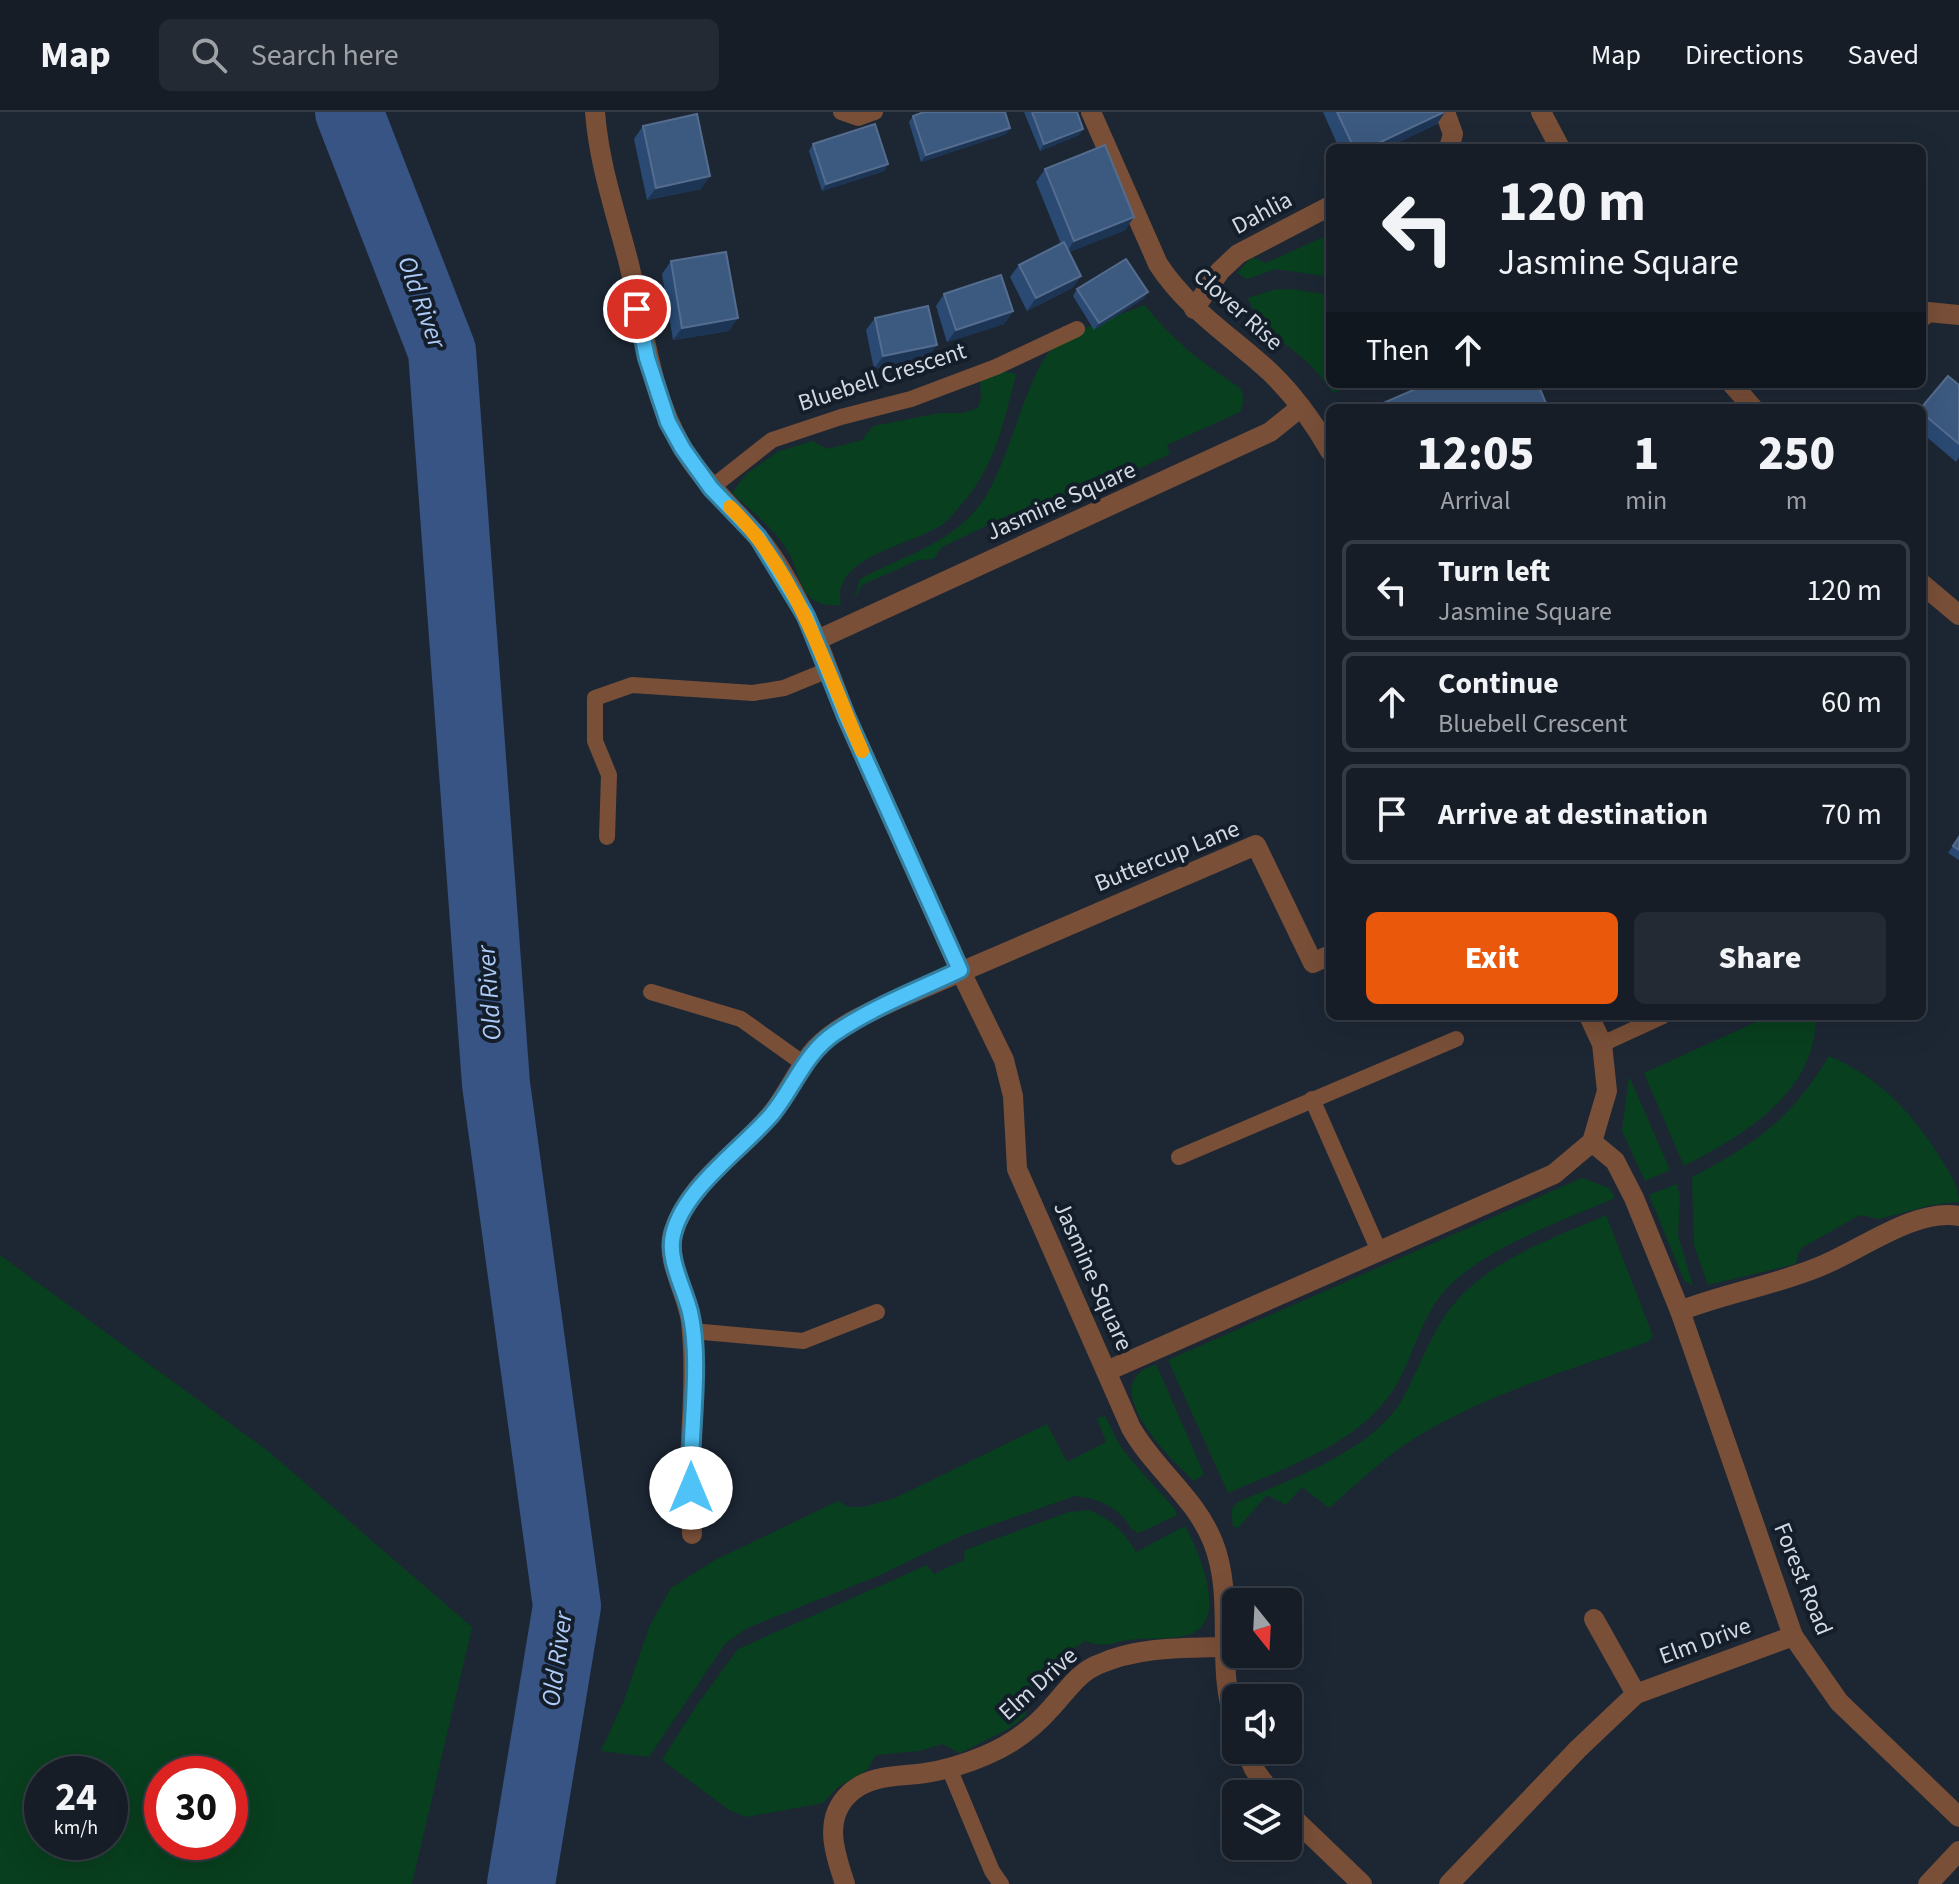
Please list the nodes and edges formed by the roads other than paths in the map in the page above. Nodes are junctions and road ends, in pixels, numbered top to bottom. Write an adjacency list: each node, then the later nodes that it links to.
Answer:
1 (595, 112): 18 (street)
2 (841, 112): 3 (lane)
3 (875, 112)
4 (1091, 112): 10 (street, Clover Rise)
5 (1445, 112): 7 (street)
6 (1541, 112): 8 (street)
7 (1450, 144)
8 (1558, 144)
9 (1326, 208): 10 (street, Dahlia)
10 (1194, 309): 16 (street, Clover Rise)
11 (1926, 314): 12 (street)
12 (1959, 315)
13 (1077, 329): 18 (lane, Bluebell Crescent)
14 (1736, 388): 15 (street)
15 (1750, 404)
16 (1301, 407): 17 (street); 21 (street, Jasmine Square)
17 (1326, 445)
18 (711, 488): 21 (street)
19 (1926, 587): 20 (street)
20 (1959, 615)
21 (817, 640): 22 (street, Jasmine Square)
22 (828, 670): 23 (lane); 25 (street, Jasmine Square)
23 (607, 837)
24 (1326, 957): 25 (street, Buttercup Lane)
25 (960, 970): 31 (street); 40 (street, Jasmine Square)
26 (651, 992): 31 (lane)
27 (1591, 1020): 30 (street)
28 (1654, 1020): 30 (lane)
29 (1456, 1039): 32 (lane)
30 (1602, 1044): 33 (street)
31 (804, 1064): 39 (street)
32 (1312, 1099): 34 (lane); 36 (lane)
33 (1592, 1142): 36 (street, Jasmine Square); 37 (street, Forest Road)
34 (1179, 1157)
35 (1959, 1216): 37 (street)
36 (1379, 1251): 40 (street, Jasmine Square)
37 (1680, 1311): 44 (street, Forest Road)
38 (877, 1312): 39 (lane)
39 (692, 1331): 41 (street)
40 (1107, 1371): 43 (street)
41 (692, 1534)
42 (1594, 1619): 46 (street)
43 (1222, 1620)
44 (1793, 1636): 46 (street, Elm Drive); 48 (street, Forest Road)
45 (1222, 1647): 47 (street, Elm Drive)
46 (1636, 1694): 54 (street, Elm Drive)
47 (949, 1768): 51 (street, Elm Drive); 52 (lane)
48 (1959, 1817)
49 (1302, 1826): 53 (street)
50 (1959, 1851): 55 (street)
51 (845, 1884)
52 (1001, 1884)
53 (1362, 1884)
54 (1449, 1884)
55 (1928, 1884)

